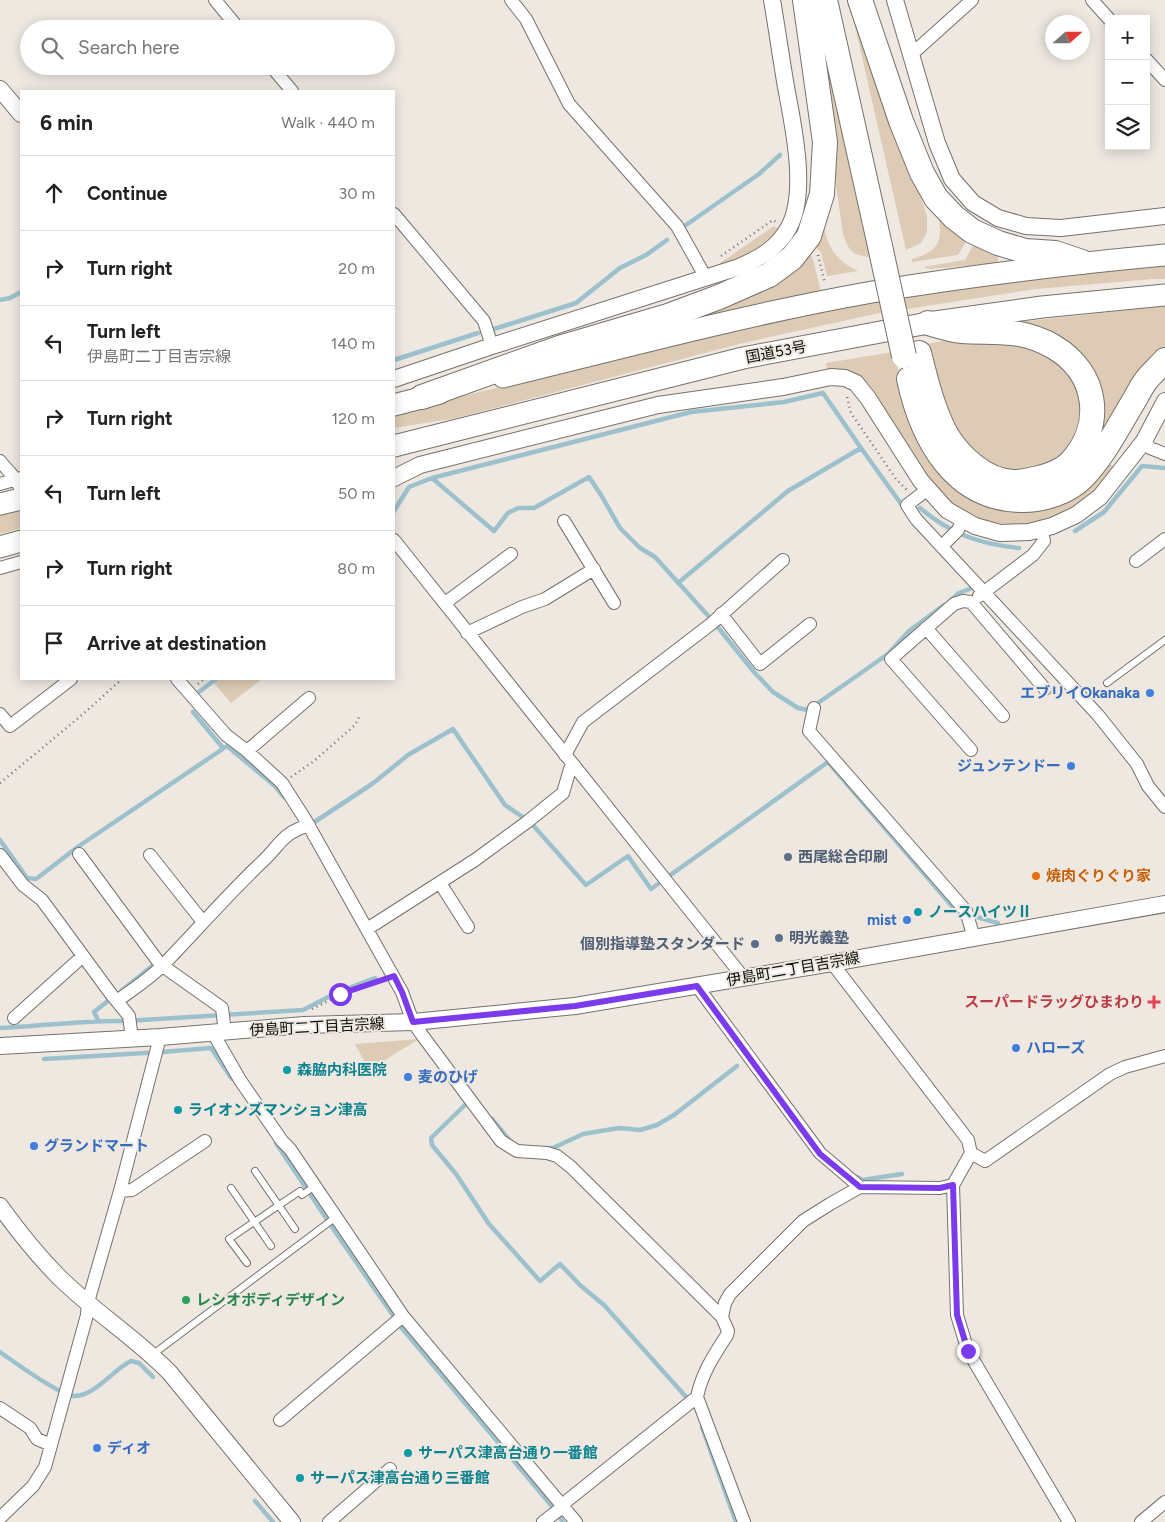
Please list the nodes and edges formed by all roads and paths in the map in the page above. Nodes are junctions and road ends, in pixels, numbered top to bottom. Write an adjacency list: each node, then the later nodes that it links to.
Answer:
1 (215, 0): 12 (street)
2 (511, 0): 28 (street)
3 (772, 0): 28 (street)
4 (805, 0): 36 (highway)
5 (825, 0): 23 (highway)
6 (838, 0): 23 (highway)
7 (860, 0): 27 (highway)
8 (895, 0): 13 (street)
9 (972, 0): 13 (street)
10 (1092, 0): 11 (street)
11 (1105, 15)
12 (232, 20)
13 (912, 54): 21 (street)
14 (1147, 60): 16 (street)
15 (279, 75): 18 (street)
16 (1165, 80)
17 (0, 89): 19 (street)
18 (291, 90)
19 (20, 113)
20 (395, 215): 32 (street)
21 (1165, 216)
22 (781, 226): 26 (path)
23 (887, 245): 33 (highway)
24 (817, 252): 29 (path)
25 (1165, 255): 27 (highway)
26 (719, 258)
27 (1082, 262): 36 (highway)
28 (706, 278): 32 (street)
29 (826, 290)
30 (1165, 295): 31 (highway, 国道53号)
31 (928, 324): 33 (highway); 40 (highway, 国道53号)
32 (492, 346): 35 (street)
33 (912, 355): 34 (highway)
34 (1165, 360)
35 (395, 380)
36 (422, 397): 38 (highway)
37 (1165, 401): 39 (street)
38 (395, 405)
39 (1144, 441): 41 (street); 50 (street)
40 (395, 446)
41 (1165, 454)
42 (0, 461): 45 (street)
43 (395, 478): 46 (street)
44 (0, 484): 45 (street)
45 (20, 487): 47 (highway)
46 (928, 489): 49 (street); 54 (street)
47 (0, 504)
48 (564, 521): 61 (street)
49 (958, 528): 50 (street); 54 (street)
50 (1040, 529): 62 (street)
51 (1165, 539): 58 (street)
52 (20, 541): 55 (highway)
53 (395, 541): 63 (street)
54 (942, 546): 62 (street)
55 (0, 547)
56 (511, 554): 63 (street)
57 (783, 560): 65 (street)
58 (1136, 561)
59 (20, 562): 60 (street)
60 (0, 568)
61 (594, 569): 64 (street); 68 (street)
62 (979, 596): 67 (street); 74 (street); 86 (street)
63 (445, 603): 68 (street)
64 (614, 603)
65 (716, 619): 66 (street); 82 (street)
66 (810, 624)
67 (926, 628): 79 (street); 80 (street)
68 (468, 633): 82 (street)
69 (1165, 640): 73 (lane)
70 (69, 680): 77 (street)
71 (121, 680): 84 (path)
72 (178, 680): 81 (street)
73 (1107, 683)
74 (1045, 688)
75 (309, 698): 81 (street)
76 (814, 708): 96 (street)
77 (0, 714)
78 (360, 715): 85 (path)
79 (1003, 716)
80 (971, 750)
81 (247, 751): 85 (street)
82 (565, 754): 83 (street)
83 (574, 765): 91 (street); 101 (street)
84 (0, 783)
85 (282, 784): 87 (street)
86 (1165, 807)
87 (309, 825): 93 (street); 95 (street)
88 (79, 854): 98 (street)
89 (0, 855): 97 (street)
90 (150, 855): 93 (street)
91 (440, 883): 94 (street); 95 (street)
92 (1165, 904): 96 (street, 伊島町二丁目吉宗線)
93 (203, 922): 98 (street)
94 (468, 927)
95 (367, 929): 100 (street)
96 (974, 938): 99 (street, 伊島町二丁目吉宗線)
97 (83, 956): 103 (street); 104 (street)
98 (160, 962): 103 (street); 108 (street)
99 (832, 963): 101 (street, 伊島町二丁目吉宗線); 113 (street)
100 (394, 976): 105 (street); 106 (path)
101 (743, 977): 102 (street, 伊島町二丁目吉宗線)
102 (697, 986): 105 (street, 伊島町二丁目吉宗線); 116 (street)
103 (114, 998): 107 (street)
104 (14, 1018)
105 (413, 1022): 106 (street, 伊島町二丁目吉宗線); 128 (street)
106 (304, 1026): 108 (street, 伊島町二丁目吉宗線)
107 (131, 1027): 109 (street, 伊島町二丁目吉宗線); 110 (street, 伊島町二丁目吉宗線)
108 (220, 1032): 110 (street, 伊島町二丁目吉宗線); 118 (street)
109 (0, 1046)
110 (157, 1048): 119 (street)
111 (1165, 1056): 113 (street)
112 (205, 1141): 119 (street)
113 (971, 1153): 115 (street)
114 (255, 1171): 120 (lane)
115 (953, 1185): 116 (street); 143 (street)
116 (860, 1187): 128 (street)
117 (231, 1188): 123 (lane)
118 (310, 1189): 120 (lane); 122 (street)
119 (120, 1191): 127 (street)
120 (278, 1205): 123 (lane); 124 (lane)
121 (0, 1206): 127 (street)
122 (331, 1221): 129 (street); 130 (lane)
123 (254, 1222): 125 (lane); 126 (lane)
124 (295, 1229)
125 (271, 1246)
126 (247, 1264)
127 (88, 1302): 130 (street); 134 (street)
128 (722, 1317): 131 (street)
129 (399, 1320): 133 (street); 137 (street)
130 (152, 1355): 139 (street)
131 (697, 1397): 137 (street); 142 (street)
132 (0, 1408): 134 (street)
133 (280, 1420)
134 (51, 1445): 138 (street)
135 (390, 1469): 140 (street)
136 (1165, 1502): 144 (street)
137 (555, 1513): 141 (street)
138 (0, 1518)
139 (292, 1522)
140 (328, 1522)
141 (576, 1522)
142 (744, 1522)
143 (1069, 1522)
144 (1142, 1522)

